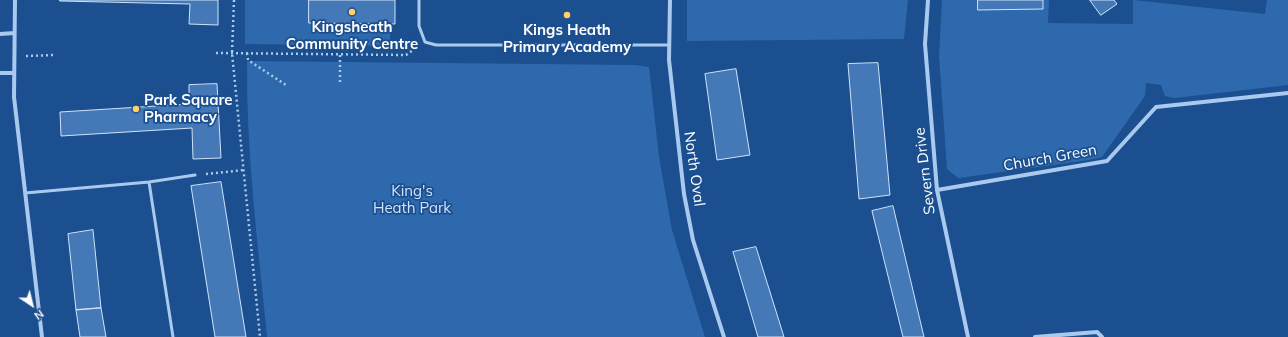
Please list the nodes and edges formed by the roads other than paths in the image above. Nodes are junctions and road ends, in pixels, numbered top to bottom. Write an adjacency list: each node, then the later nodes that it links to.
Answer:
1 (15, 0): 6 (street)
2 (419, 0): 7 (lane)
3 (670, 0): 7 (street, North Oval)
4 (928, 0): 13 (street, Severn Drive)
5 (0, 34): 6 (street)
6 (14, 34): 8 (street)
7 (668, 45): 17 (street, North Oval)
8 (14, 72): 9 (street); 14 (street)
9 (0, 73)
10 (1288, 93): 13 (street, Church Green)
11 (195, 175): 12 (lane)
12 (149, 182): 14 (lane); 16 (lane)
13 (937, 190): 18 (street, Severn Drive)
14 (25, 193): 15 (street)
15 (42, 337)
16 (173, 337)
17 (724, 337)
18 (968, 337)
19 (1035, 337): 20 (street)
20 (1102, 337)

